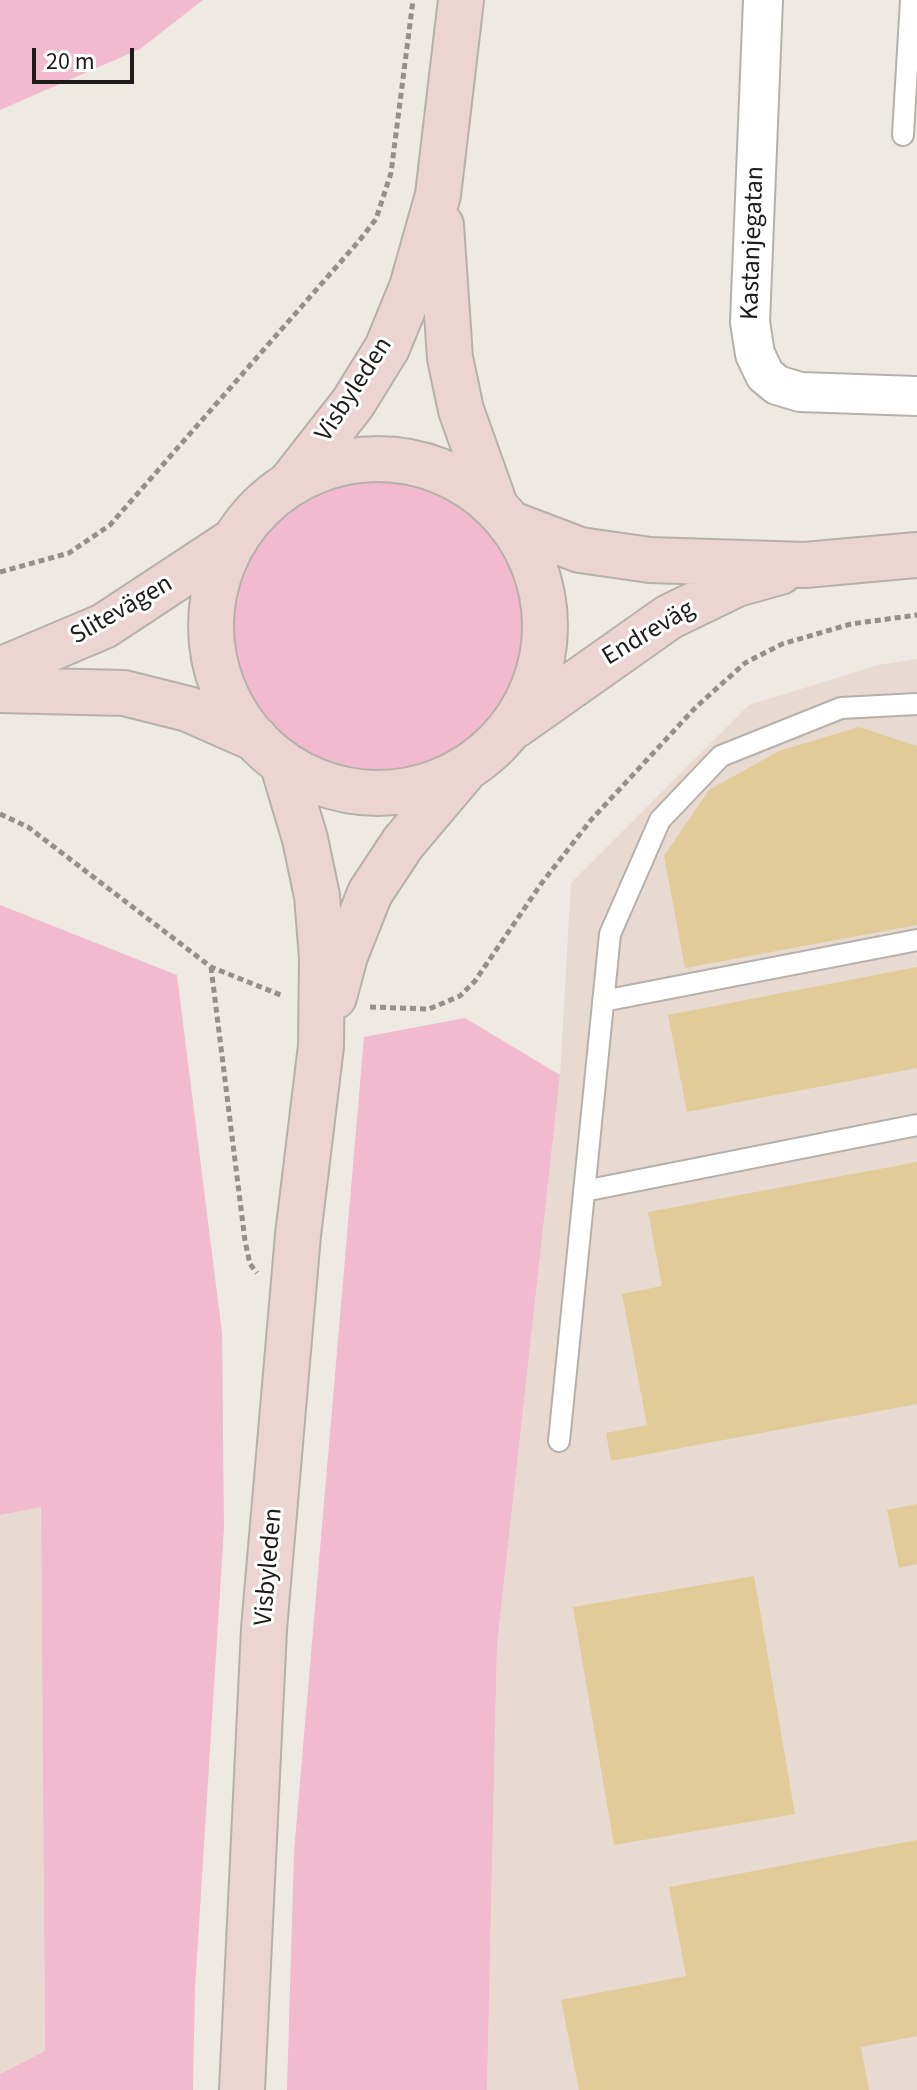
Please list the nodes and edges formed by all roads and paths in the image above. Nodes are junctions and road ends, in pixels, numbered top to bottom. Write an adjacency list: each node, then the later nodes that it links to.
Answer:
1 (413, 0): 13 (path)
2 (461, 0): 6 (main road, Visbyleden)
3 (763, 0): 7 (street, Kastanjegatan)
4 (911, 0): 5 (lane)
5 (903, 135)
6 (438, 195): 8 (main road, Visbyleden); 9 (main road, Visbyleden)
7 (917, 396)
8 (287, 486): 9 (main road); 10 (main road)
9 (503, 516): 12 (main road, Endreväg); 18 (main road, Visbyleden)
10 (236, 539): 15 (main road, Slitevägen); 19 (main road)
11 (917, 555): 12 (main road, Endreväg)
12 (805, 565): 18 (main road, Endreväg)
13 (0, 572)
14 (917, 615): 26 (path)
15 (0, 670)
16 (0, 690): 19 (main road, Slitevägen)
17 (917, 704): 25 (lane)
18 (507, 731): 20 (main road)
19 (269, 750): 20 (main road, Slitevägen); 27 (main road, Visbyleden)
20 (467, 767): 27 (main road, Visbyleden)
21 (0, 814): 23 (path)
22 (917, 940): 25 (lane)
23 (211, 967): 24 (path); 30 (path)
24 (292, 999)
25 (603, 1001): 29 (lane)
26 (370, 1007)
27 (321, 1046): 30 (main road, Visbyleden)
28 (917, 1125): 29 (lane)
29 (584, 1191): 31 (lane)
30 (293, 1296): 32 (main road, Visbyleden)
31 (559, 1441)
32 (242, 2090)

